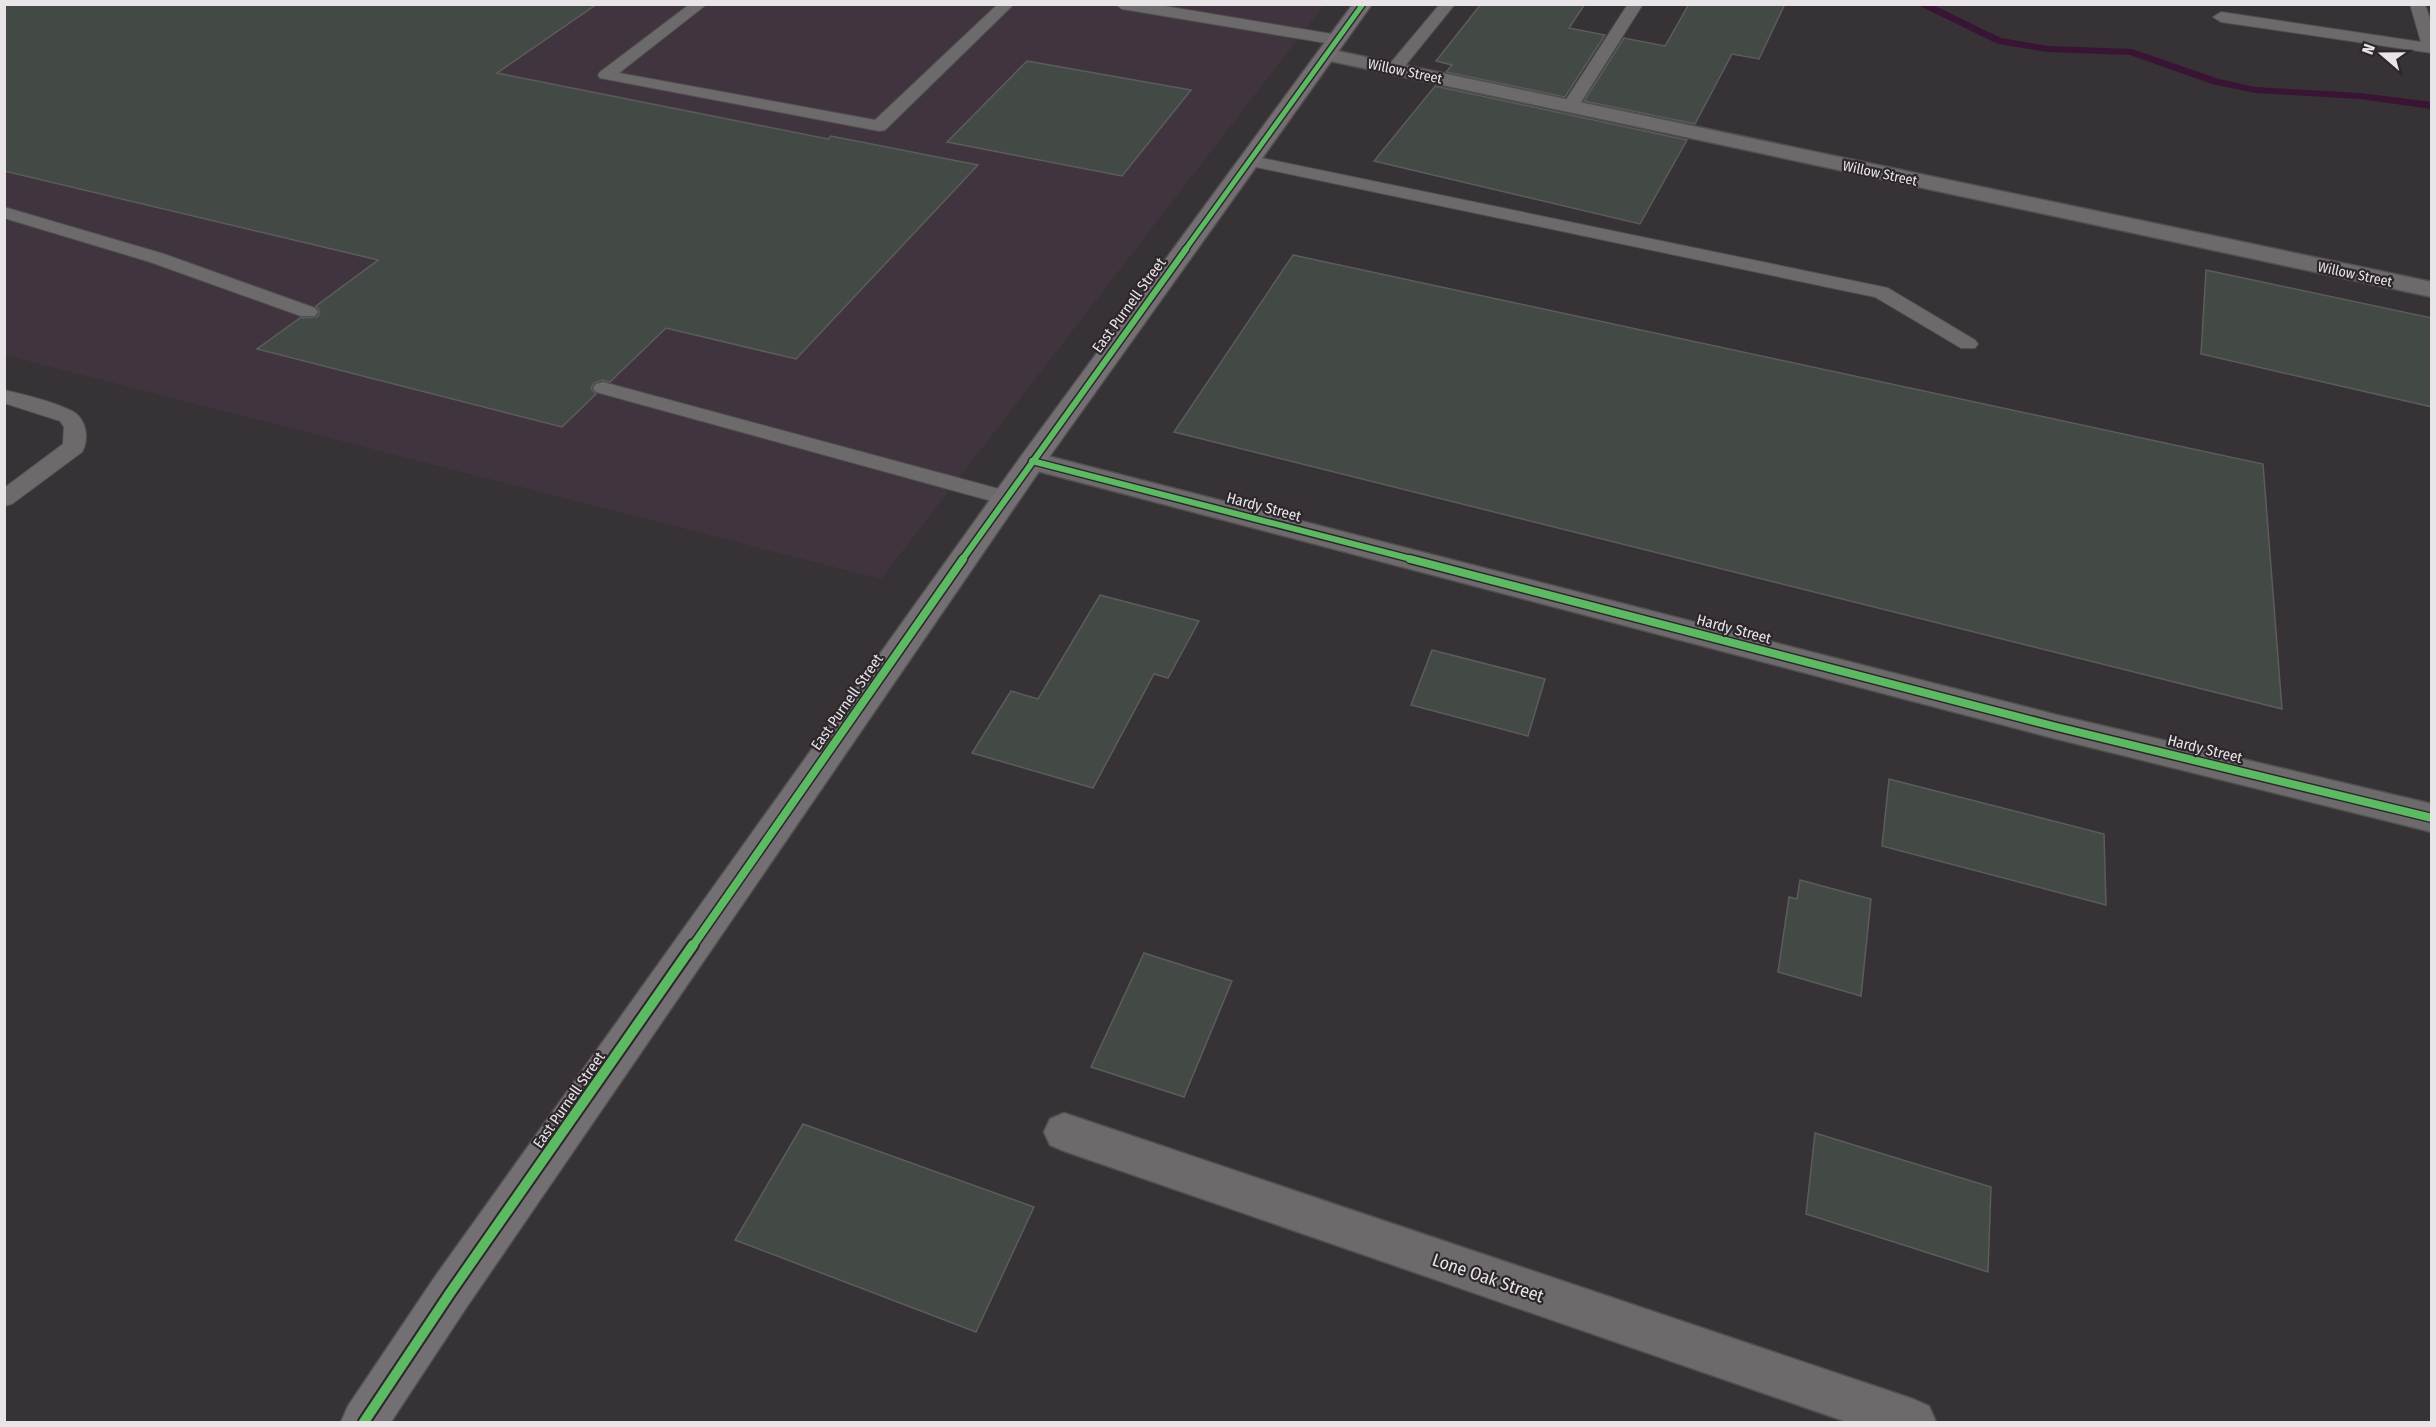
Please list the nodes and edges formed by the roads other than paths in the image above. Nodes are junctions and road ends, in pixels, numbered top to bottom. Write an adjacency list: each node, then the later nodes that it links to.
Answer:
1 (700, 4): 2 (lane)
2 (1007, 4)
3 (1122, 4): 9 (lane)
4 (1363, 4): 9 (street, East Purnell Street)
5 (1448, 4): 10 (lane)
6 (1635, 4): 11 (lane)
7 (2417, 4): 8 (lane)
8 (2221, 17)
9 (1333, 48): 10 (street, Willow Street); 12 (street, East Purnell Street)
10 (1394, 69): 11 (street, Willow Street)
11 (1569, 106): 14 (street, Willow Street)
12 (1251, 161): 16 (lane); 19 (street, East Purnell Street)
13 (4, 212): 15 (lane)
14 (2432, 290)
15 (308, 312)
16 (1968, 344)
17 (603, 388): 20 (lane)
18 (4, 396): 21 (lane)
19 (1032, 460): 20 (street, East Purnell Street); 22 (street, Hardy Street)
20 (1006, 498): 25 (street, East Purnell Street)
21 (4, 499)
22 (2432, 818)
23 (1064, 1132): 24 (street, Lone Oak Street)
24 (1859, 1414): 26 (street, Lone Oak Street)
25 (364, 1422)
26 (1913, 1422)

